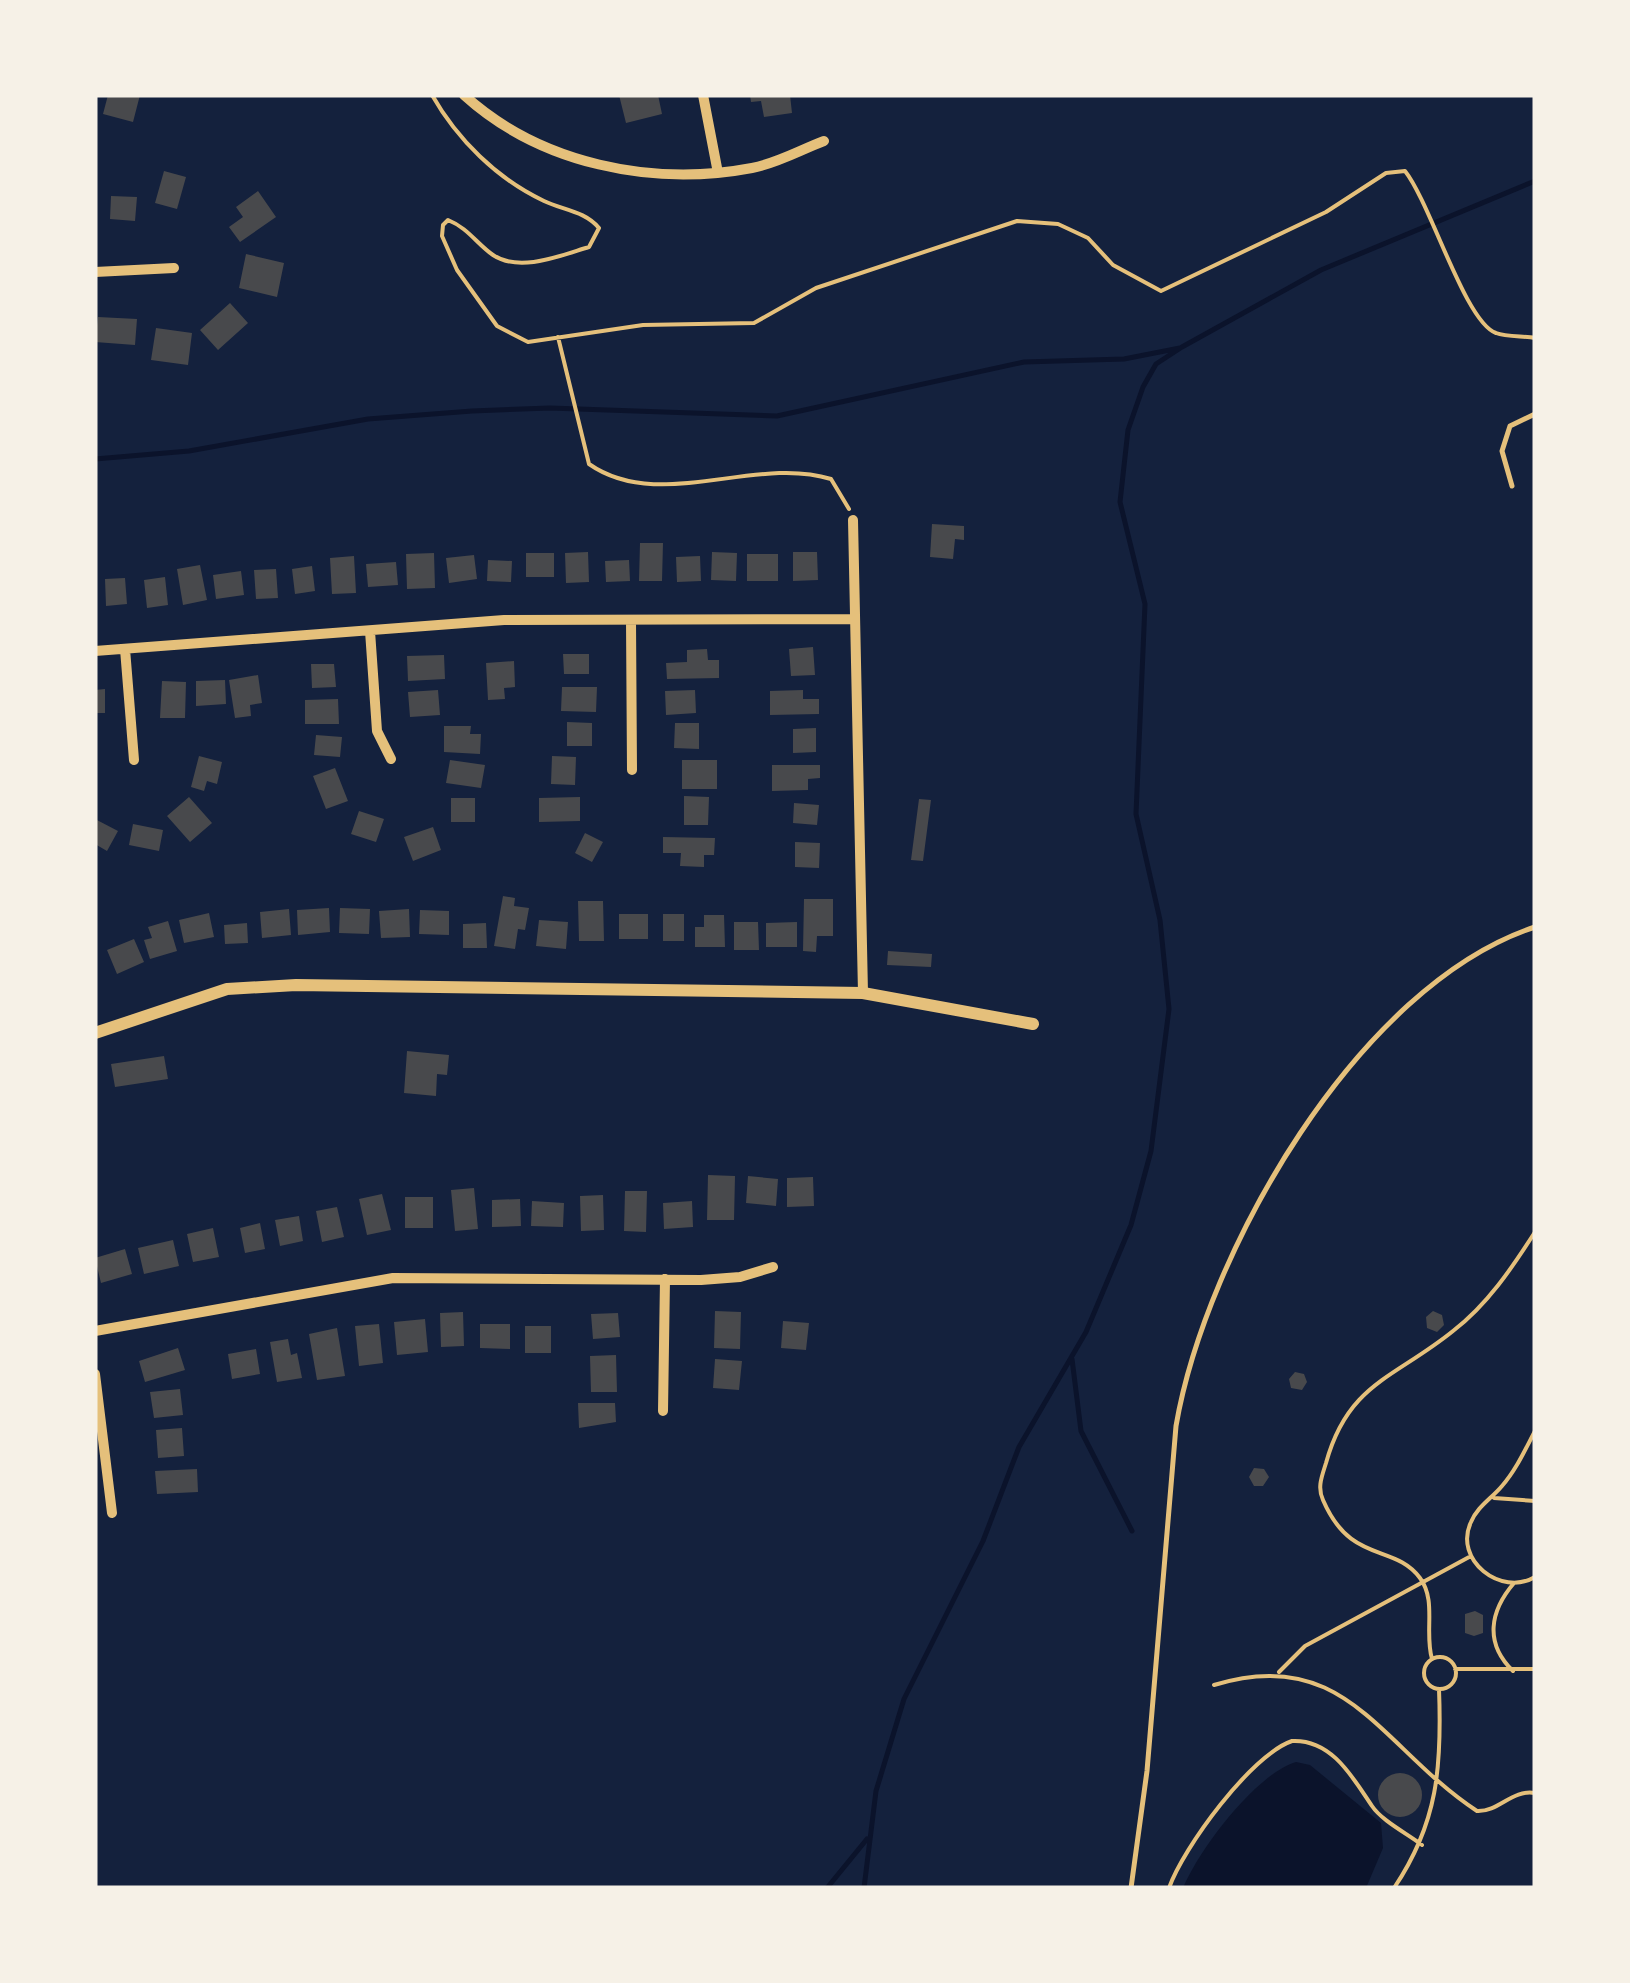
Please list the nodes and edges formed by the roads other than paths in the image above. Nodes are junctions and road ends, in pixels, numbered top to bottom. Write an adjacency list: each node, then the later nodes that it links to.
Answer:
1 (464, 95): 4 (street)
2 (703, 95): 4 (street)
3 (824, 142): 4 (street)
4 (718, 173)
5 (174, 268): 6 (street)
6 (95, 272)
7 (1535, 414): 8 (lane)
8 (1512, 486)
9 (853, 520): 10 (street)
10 (852, 620): 11 (street); 19 (street)
11 (630, 621): 12 (street); 17 (street)
12 (370, 630): 13 (street); 15 (street)
13 (125, 649): 14 (street); 16 (street)
14 (95, 651)
15 (390, 759)
16 (134, 760)
17 (632, 770)
18 (1535, 927): 28 (lane)
19 (863, 994): 20 (street); 21 (street)
20 (1033, 1024)
21 (95, 1033)
22 (774, 1267): 23 (street)
23 (666, 1279): 24 (street); 26 (street)
24 (95, 1331)
25 (95, 1374): 27 (street)
26 (663, 1411)
27 (112, 1513)
28 (1131, 1888)

